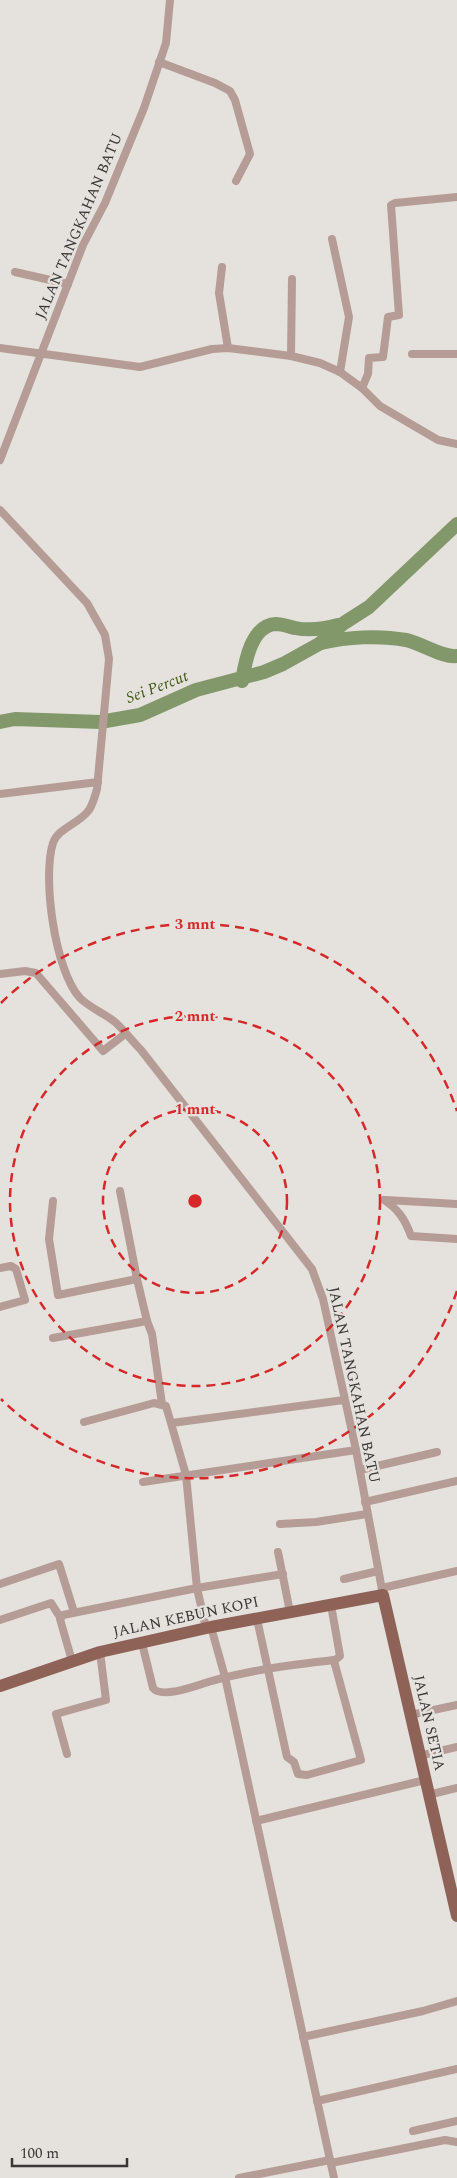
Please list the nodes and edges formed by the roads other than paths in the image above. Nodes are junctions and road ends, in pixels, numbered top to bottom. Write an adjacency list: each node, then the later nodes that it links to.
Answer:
1 (170, 0): 2 (street, JALAN TANGKAHAN BATU)
2 (159, 62): 3 (street); 9 (street, JALAN TANGKAHAN BATU)
3 (236, 181)
4 (457, 197): 17 (street)
5 (332, 239): 16 (street)
6 (222, 267): 11 (street)
7 (15, 272): 9 (street)
8 (292, 279): 15 (street)
9 (68, 284): 12 (street, JALAN TANGKAHAN BATU)
10 (0, 348): 12 (street)
11 (228, 348): 12 (street); 15 (street)
12 (39, 354): 19 (street, JALAN TANGKAHAN BATU)
13 (412, 354): 14 (street)
14 (457, 354)
15 (290, 356): 16 (street)
16 (340, 372): 17 (street)
17 (362, 388): 18 (street)
18 (457, 444)
19 (0, 460)
20 (0, 510): 21 (street, JALAN TANGKAHAN BATU)
21 (98, 782): 22 (street); 24 (street, JALAN TANGKAHAN BATU)
22 (0, 794)
23 (0, 974): 24 (street)
24 (125, 1034): 34 (street, JALAN TANGKAHAN BATU)
25 (120, 1191): 30 (street)
26 (53, 1201): 30 (street)
27 (457, 1204): 28 (street)
28 (457, 1239)
29 (0, 1268): 31 (street)
30 (137, 1279): 32 (street)
31 (0, 1307)
32 (146, 1321): 33 (street); 35 (street)
33 (53, 1338)
34 (344, 1400): 37 (street); 38 (street, JALAN TANGKAHAN BATU)
35 (162, 1404): 36 (street); 37 (street)
36 (84, 1422)
37 (172, 1422): 41 (street)
38 (356, 1450): 40 (street, JALAN TANGKAHAN BATU); 41 (street)
39 (437, 1452): 40 (street)
40 (360, 1470): 44 (street, JALAN TANGKAHAN BATU)
41 (186, 1475): 43 (street); 53 (street)
42 (457, 1481): 44 (street)
43 (142, 1482)
44 (365, 1502): 45 (street, JALAN TANGKAHAN BATU)
45 (368, 1514): 46 (street); 48 (street, JALAN TANGKAHAN BATU)
46 (280, 1524)
47 (278, 1552): 50 (street)
48 (378, 1571): 51 (street); 54 (street, JALAN TANGKAHAN BATU)
49 (457, 1571): 54 (street)
50 (283, 1574): 53 (street); 57 (street)
51 (344, 1579)
52 (0, 1584): 56 (street)
53 (197, 1588): 56 (street); 61 (street)
54 (382, 1592): 55 (main road, JALAN KEBUN KOPI); 70 (main road, JALAN SETIA)
55 (331, 1605): 57 (main road, JALAN KEBUN KOPI); 64 (street)
56 (74, 1612): 58 (street)
57 (290, 1612): 59 (main road, JALAN KEBUN KOPI)
58 (60, 1617): 60 (street); 65 (street)
59 (257, 1619): 61 (main road, JALAN KEBUN KOPI); 66 (street)
60 (0, 1620)
61 (209, 1627): 62 (main road, JALAN KEBUN KOPI); 67 (street)
62 (142, 1643): 63 (main road, JALAN KEBUN KOPI); 67 (street)
63 (100, 1652): 65 (main road, JALAN KEBUN KOPI); 72 (street)
64 (334, 1660): 66 (street); 66 (street)
65 (72, 1661): 68 (main road, JALAN KEBUN KOPI)
66 (267, 1668): 67 (street)
67 (225, 1677): 77 (street)
68 (0, 1686)
69 (457, 1705): 70 (street)
70 (410, 1715): 73 (main road, JALAN SETIA)
71 (457, 1747): 73 (street)
72 (67, 1754)
73 (419, 1756): 74 (main road, JALAN SETIA)
74 (425, 1780): 76 (main road, JALAN SETIA); 77 (street)
75 (457, 1788): 76 (street)
76 (428, 1794): 78 (main road, JALAN SETIA)
77 (256, 1821): 81 (street)
78 (455, 1897): 79 (main road, JALAN SETIA)
79 (457, 1916)
80 (457, 2001): 81 (street)
81 (303, 2037): 83 (street)
82 (457, 2069): 83 (street)
83 (317, 2101): 87 (street)
84 (457, 2121): 85 (street)
85 (413, 2131)
86 (457, 2142): 87 (street)
87 (330, 2161): 88 (street); 89 (street)
88 (239, 2178)
89 (334, 2178)

